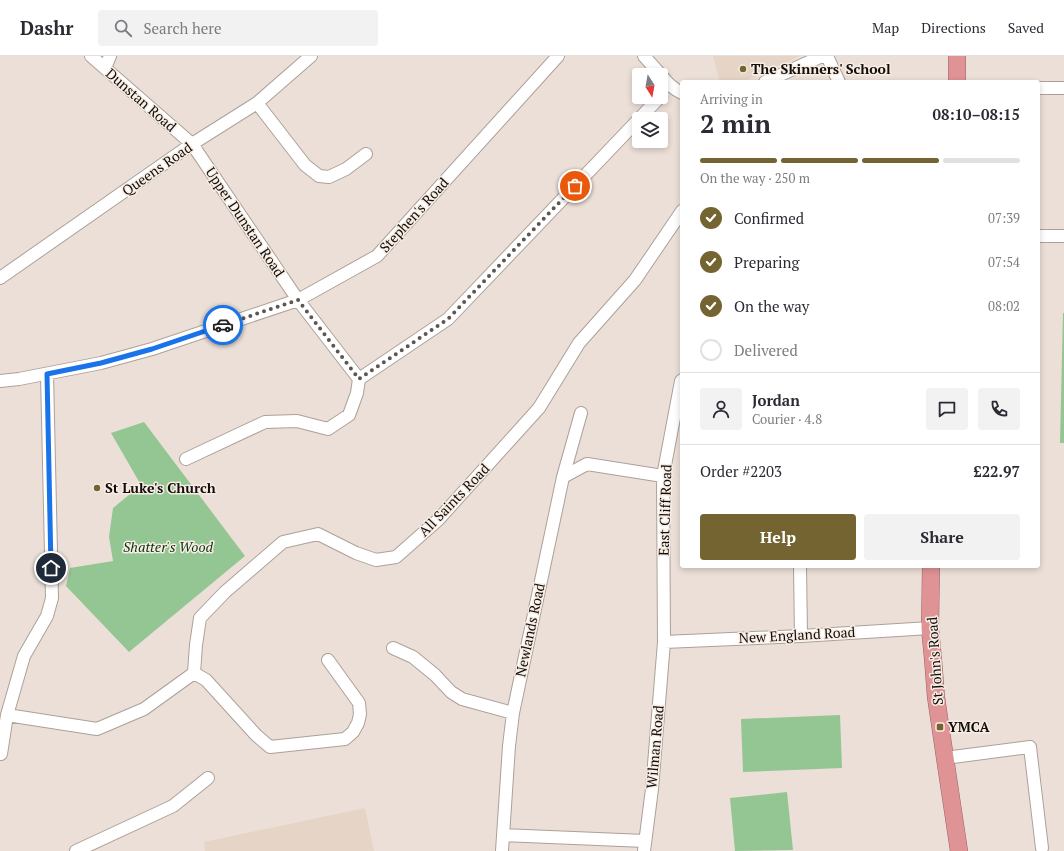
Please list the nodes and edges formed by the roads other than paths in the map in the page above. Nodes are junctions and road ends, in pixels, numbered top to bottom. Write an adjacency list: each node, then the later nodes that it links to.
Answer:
1 (91, 56): 9 (street, Dunstan Road)
2 (110, 56): 9 (street)
3 (311, 56): 19 (street, Queens Road)
4 (558, 56): 27 (street, Stephen's Road)
5 (644, 56): 10 (street)
6 (822, 56): 11 (street)
7 (827, 56): 12 (street)
8 (956, 56): 13 (highway)
9 (105, 68): 21 (street, Dunstan Road)
10 (655, 68)
11 (769, 80)
12 (837, 80)
13 (957, 80)
14 (668, 84): 15 (street)
15 (670, 86): 18 (street)
16 (1040, 88): 17 (street)
17 (1064, 88)
18 (680, 93)
19 (258, 103): 21 (street, Queens Road); 22 (street)
20 (652, 104): 29 (street)
21 (192, 144): 26 (street, Queens Road); 27 (street, Upper Dunstan Road)
22 (366, 154)
23 (680, 214): 43 (street, All Saints Road)
24 (1040, 236): 25 (street)
25 (1064, 236)
26 (0, 278)
27 (298, 300): 28 (street, Stephen's Road); 29 (street, Upper Dunstan Road)
28 (47, 374): 30 (street, Stephen's Road); 45 (street)
29 (359, 379): 33 (street)
30 (0, 381)
31 (680, 386): 34 (street, East Cliff Road)
32 (581, 413): 35 (street, Newlands Road)
33 (186, 459)
34 (663, 476): 35 (street); 40 (street, East Cliff Road)
35 (563, 477): 44 (street, Newlands Road)
36 (800, 568): 39 (street)
37 (931, 568): 38 (highway, St John's Road)
38 (930, 628): 39 (street, New England Road); 47 (highway, St John's Road)
39 (801, 636): 40 (street, New England Road)
40 (664, 642): 50 (street, Wilman Road)
41 (393, 648): 44 (street)
42 (328, 660): 43 (street)
43 (194, 673): 45 (street)
44 (513, 713): 49 (street, Newlands Road)
45 (7, 715): 46 (street)
46 (1, 754)
47 (945, 758): 51 (street); 54 (highway, St John's Road)
48 (208, 778): 52 (street)
49 (503, 835): 50 (street); 53 (street, Newlands Road)
50 (644, 846)
51 (1042, 848)
52 (76, 851)
53 (502, 851)
54 (959, 851)

